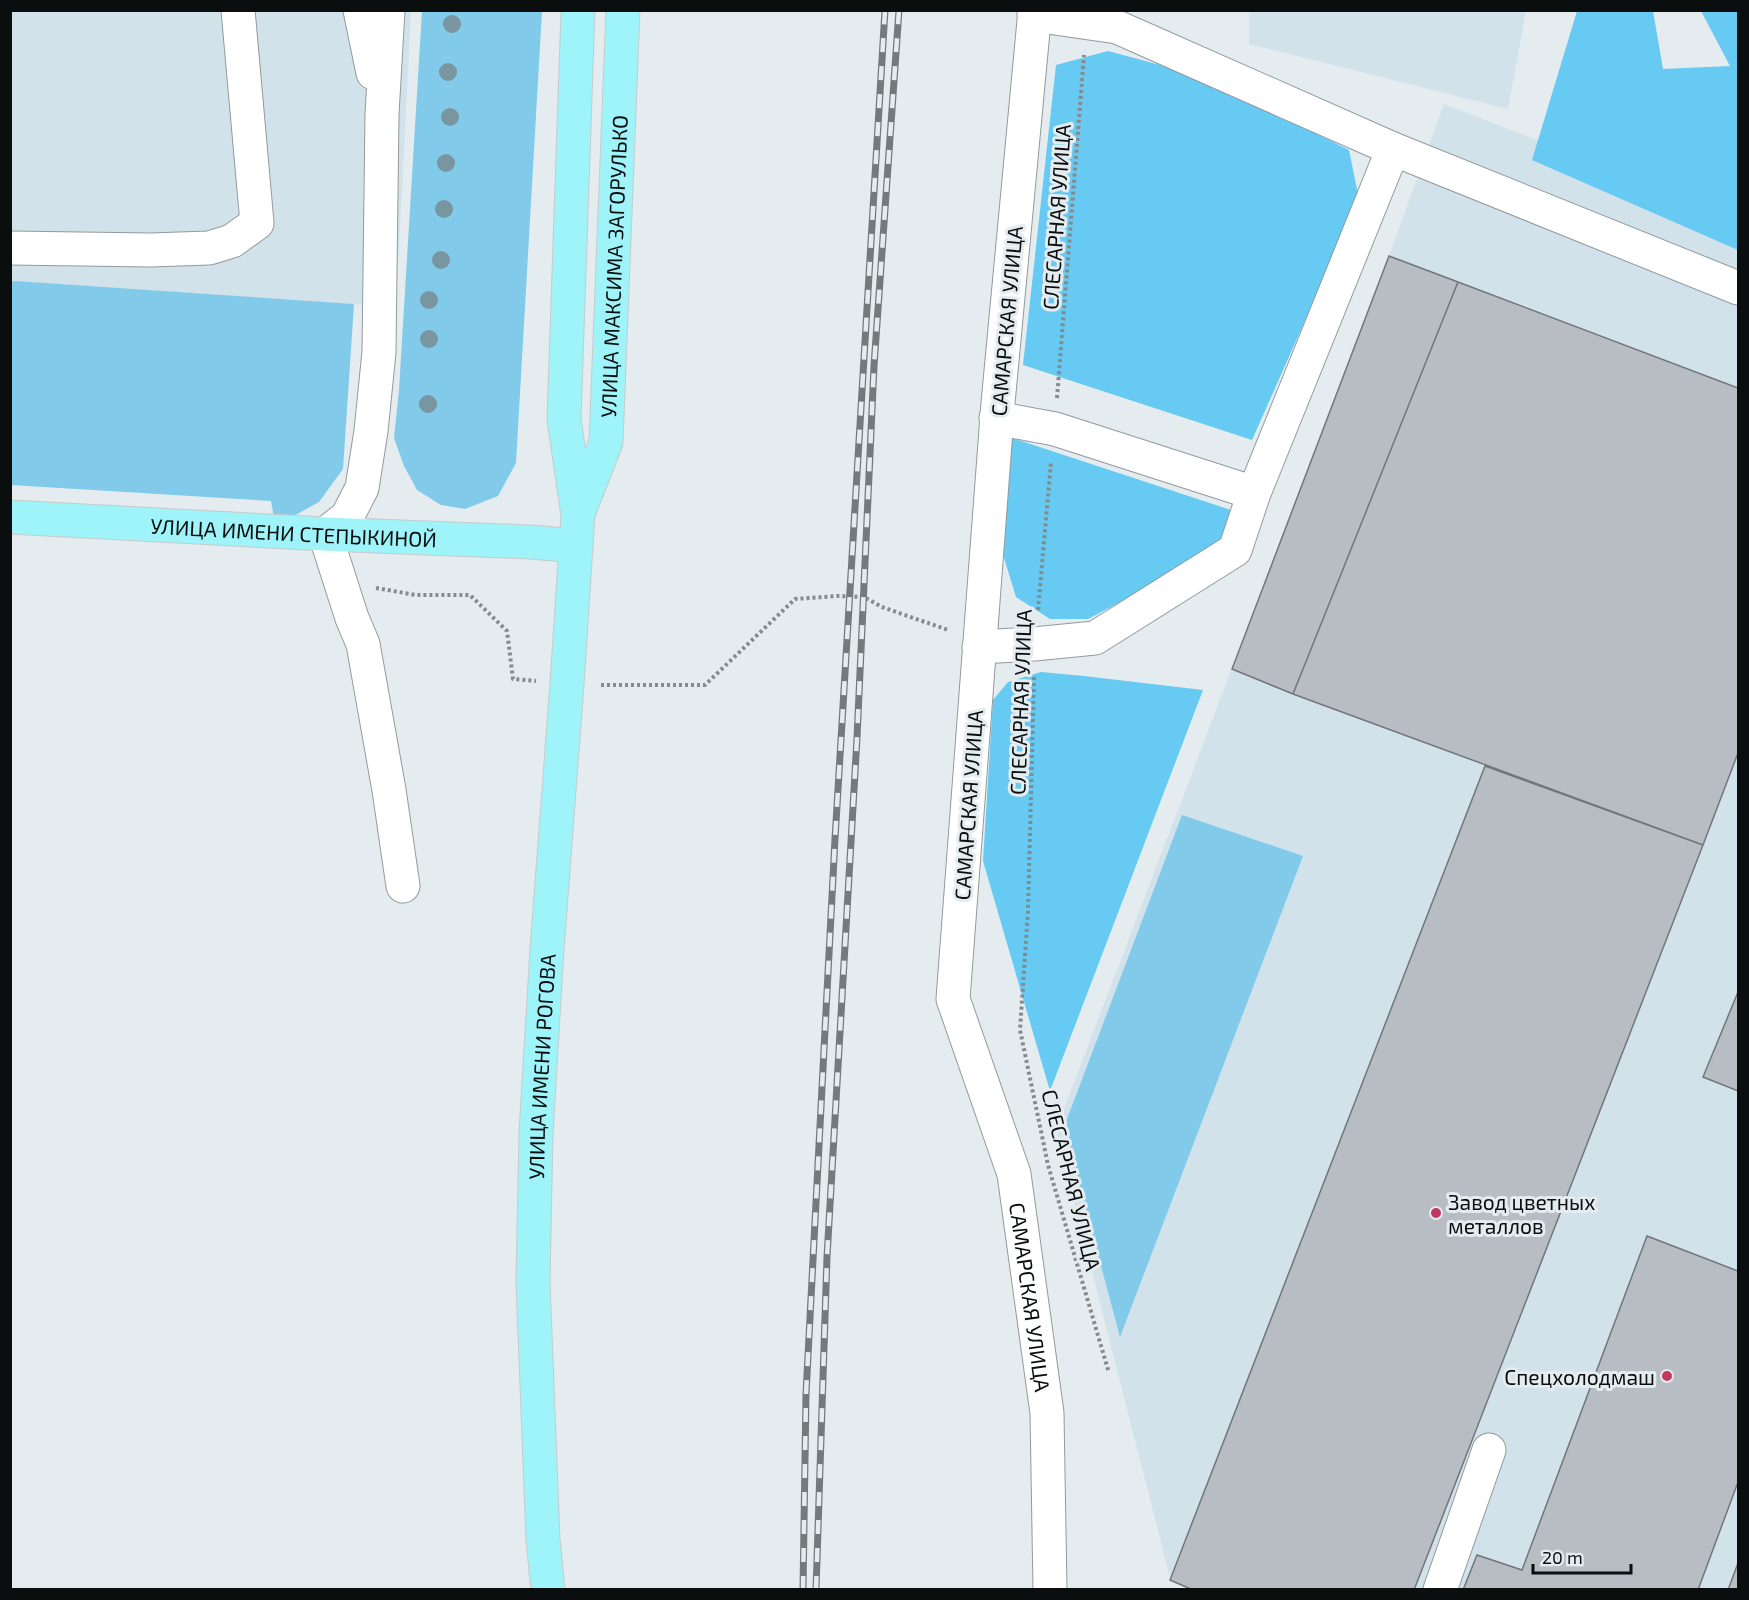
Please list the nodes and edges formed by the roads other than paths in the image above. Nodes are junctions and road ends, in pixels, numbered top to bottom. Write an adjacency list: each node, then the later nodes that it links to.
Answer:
1 (238, 10): 9 (street)
2 (360, 10): 7 (street)
3 (388, 10): 7 (street)
4 (578, 10): 14 (main road, УЛИЦА МАКСИМА ЗАГОРУЛЬКО)
5 (623, 10): 14 (main road, УЛИЦА МАКСИМА ЗАГОРУЛЬКО)
6 (1034, 13): 8 (street); 11 (street, САМАРСКАЯ УЛИЦА)
7 (382, 114): 15 (street)
8 (1393, 149): 10 (street); 12 (street)
9 (10, 248)
10 (1738, 288)
11 (996, 418): 12 (street); 16 (street, САМАРСКАЯ УЛИЦА)
12 (1254, 493): 16 (street)
13 (10, 517): 15 (main road, УЛИЦА ИМЕНИ СТЕПЫКИНОЙ)
14 (577, 531): 15 (main road, УЛИЦА ИМЕНИ СТЕПЫКИНОЙ); 19 (main road, УЛИЦА ИМЕНИ РОГОВА)
15 (325, 534): 17 (street)
16 (980, 644): 20 (street, САМАРСКАЯ УЛИЦА)
17 (403, 886)
18 (1489, 1450): 21 (street)
19 (548, 1590)
20 (1050, 1590)
21 (1440, 1590)

